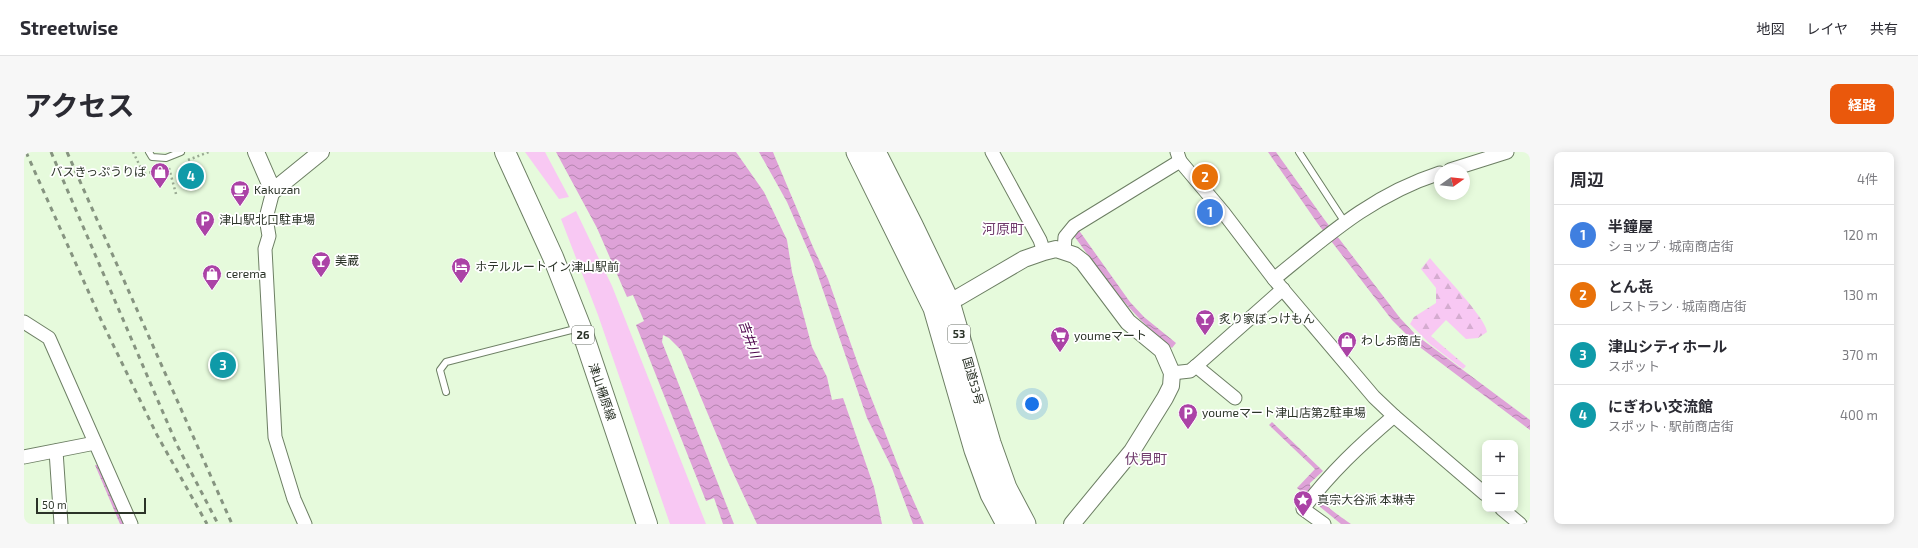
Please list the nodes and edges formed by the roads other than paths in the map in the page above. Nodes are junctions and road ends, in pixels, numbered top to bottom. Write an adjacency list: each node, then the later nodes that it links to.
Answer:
1 (149, 152): 2 (lane)
2 (181, 152)
3 (256, 152): 14 (street)
4 (321, 152): 14 (street)
5 (505, 152): 21 (main road, 津山柵原線 / 26)
6 (857, 152): 19 (highway, 国道53号 / 53)
7 (875, 152): 19 (highway, 国道53号 / 53)
8 (992, 152): 17 (street)
9 (1299, 152): 15 (lane)
10 (1507, 152): 12 (street)
11 (1178, 157): 16 (street); 18 (street)
12 (1469, 164)
13 (1434, 175): 15 (street)
14 (272, 191): 34 (street)
15 (1344, 221): 18 (street)
16 (1064, 251): 17 (street); 23 (street)
17 (1044, 252): 19 (street)
18 (1279, 284): 22 (street); 26 (street)
19 (942, 305): 36 (highway, 国道53号 / 53); 37 (highway, 国道53号 / 53)
20 (24, 322): 27 (street)
21 (581, 328): 24 (lane); 35 (main road, 津山柵原線 / 26)
22 (1196, 366): 23 (street); 25 (street)
23 (1172, 373): 38 (street)
24 (446, 392)
25 (1235, 398)
26 (1394, 416): 30 (street); 39 (street)
27 (95, 443): 28 (street); 33 (street)
28 (56, 451): 29 (street); 32 (street)
29 (24, 458)
30 (1482, 491)
31 (1506, 512): 40 (street)
32 (61, 524)
33 (131, 524)
34 (305, 524)
35 (647, 524)
36 (1007, 524)
37 (1026, 524)
38 (1072, 524)
39 (1324, 524)
40 (1520, 524)

